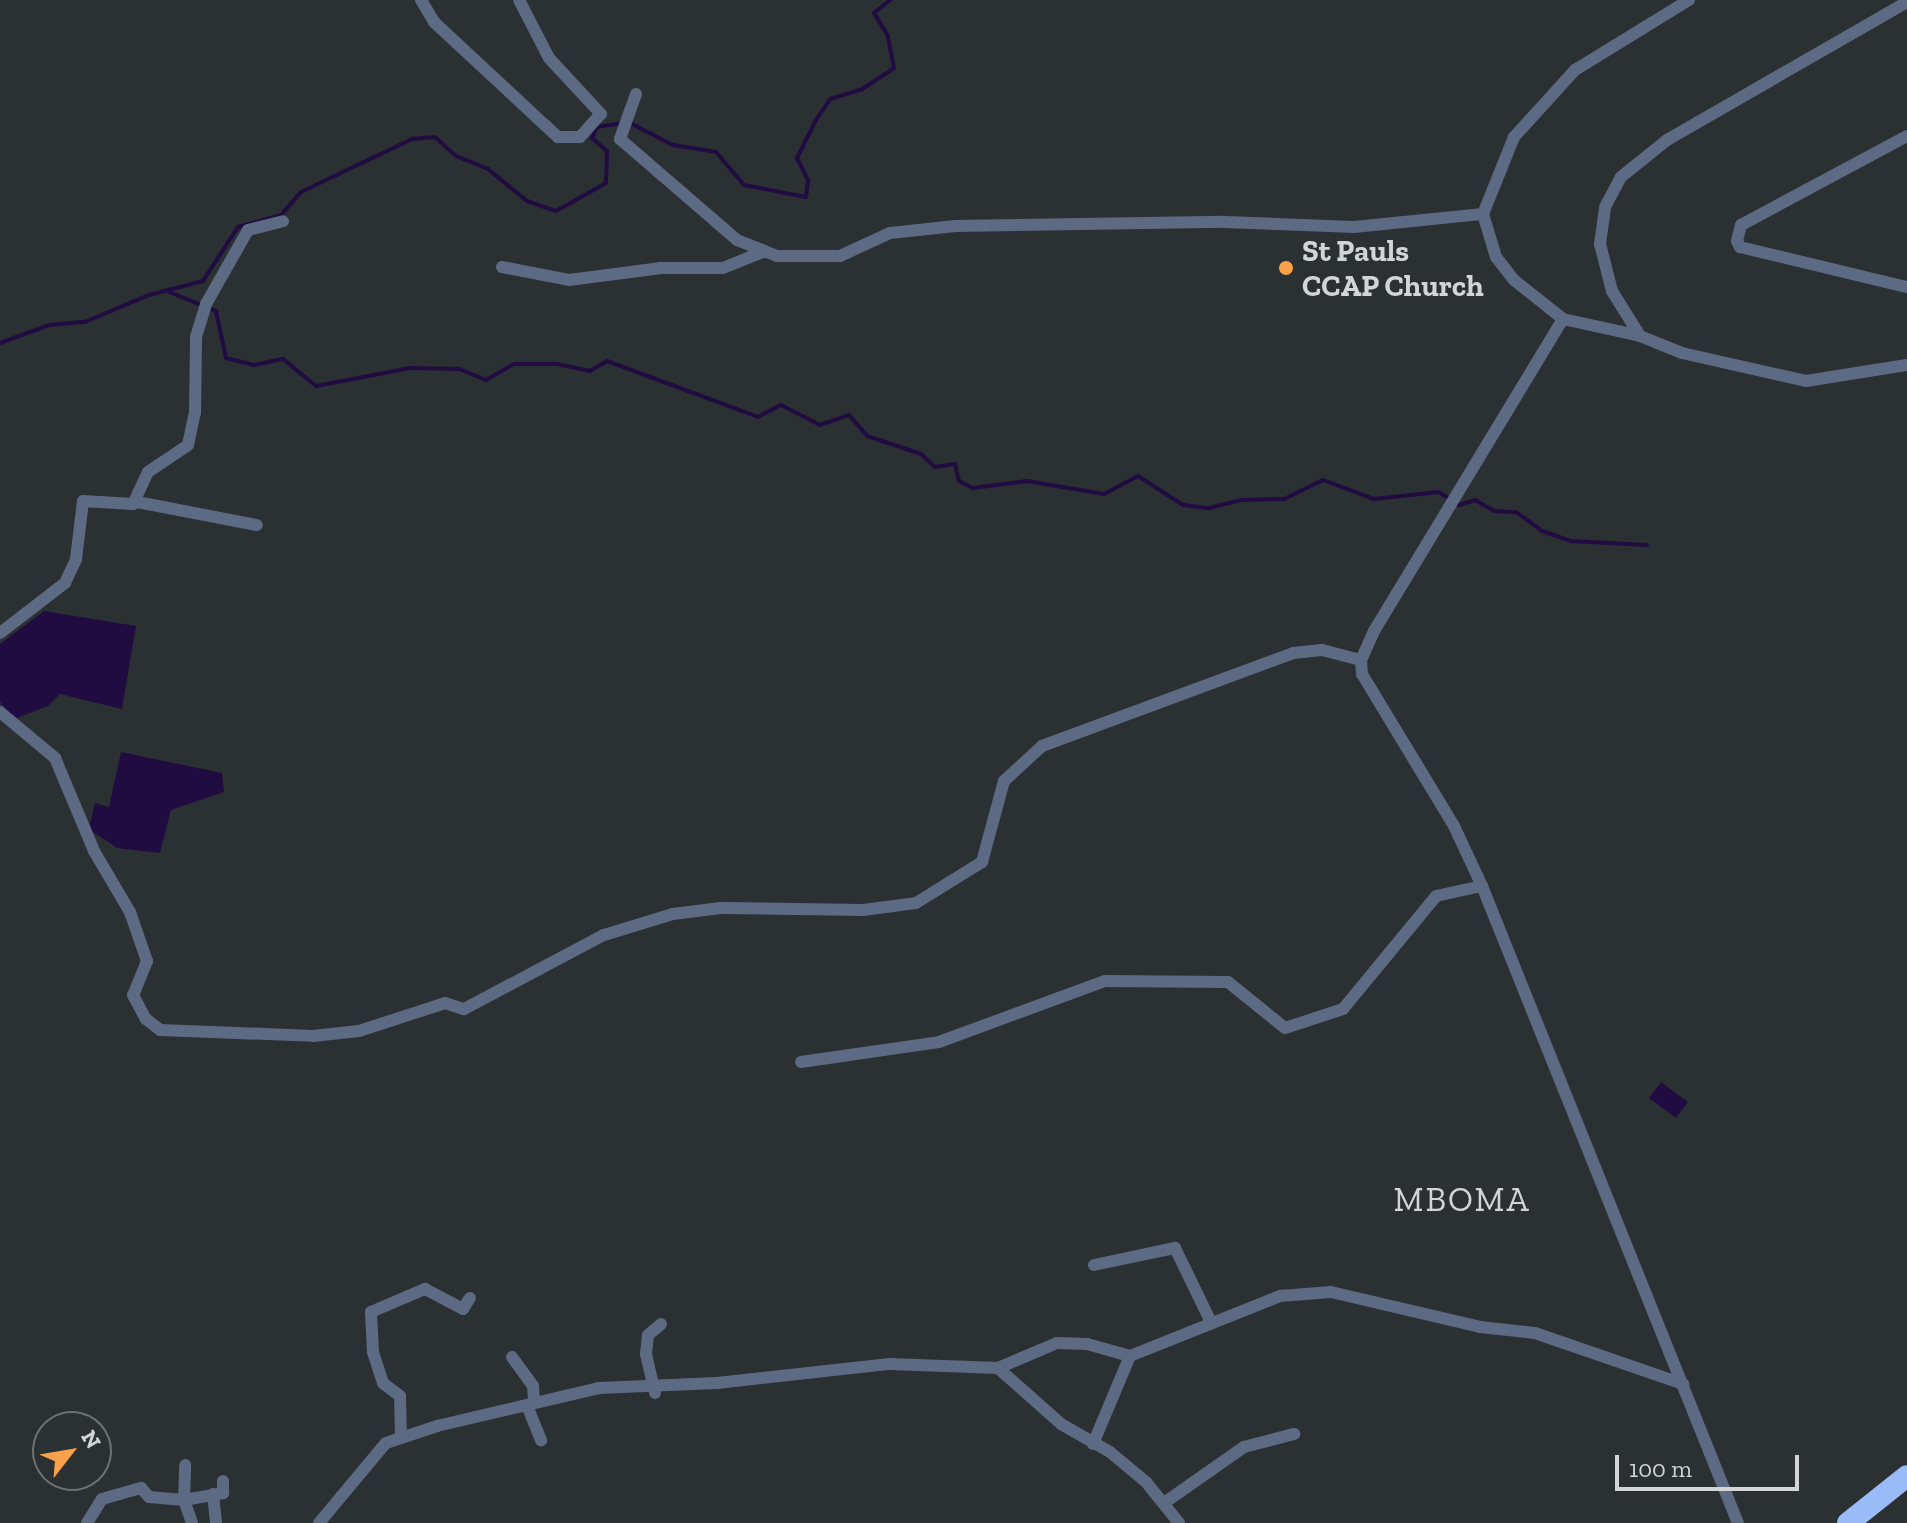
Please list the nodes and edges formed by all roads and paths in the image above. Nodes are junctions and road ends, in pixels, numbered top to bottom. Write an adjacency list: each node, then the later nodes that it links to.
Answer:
1 (421, 0): 2 (street)
2 (519, 0)
3 (1689, 0): 7 (street)
4 (1907, 2): 13 (street)
5 (636, 94): 9 (street)
6 (1907, 136): 11 (street)
7 (1483, 214): 9 (street); 12 (street)
8 (283, 221): 15 (street)
9 (765, 251): 10 (street)
10 (502, 267)
11 (1907, 287)
12 (1563, 319): 13 (street); 18 (street)
13 (1640, 336): 14 (street)
14 (1907, 365)
15 (137, 502): 16 (street); 17 (street)
16 (257, 525)
17 (0, 633)
18 (1361, 660): 19 (street); 20 (street)
19 (0, 712)
20 (1482, 886): 21 (street); 29 (street)
21 (801, 1062)
22 (1094, 1265): 24 (street)
23 (470, 1298): 33 (street)
24 (1211, 1322): 26 (street); 29 (street)
25 (661, 1324): 30 (street)
26 (1130, 1356): 28 (street); 35 (street)
27 (512, 1357): 31 (street)
28 (998, 1368): 30 (street); 35 (street)
29 (1683, 1384): 47 (street)
30 (654, 1389): 31 (street)
31 (534, 1401): 33 (street); 34 (street)
32 (1294, 1434): 41 (street)
33 (401, 1436): 45 (street)
34 (541, 1441)
35 (1093, 1444): 41 (street)
36 (185, 1465): 40 (street)
37 (1907, 1476): 48 (highway)
38 (223, 1481): 39 (street)
39 (213, 1494): 40 (street); 44 (street)
40 (184, 1500): 42 (street); 43 (street)
41 (1164, 1503): 46 (street)
42 (87, 1523)
43 (192, 1523)
44 (216, 1523)
45 (319, 1523)
46 (1179, 1523)
47 (1738, 1523)
48 (1848, 1523)

